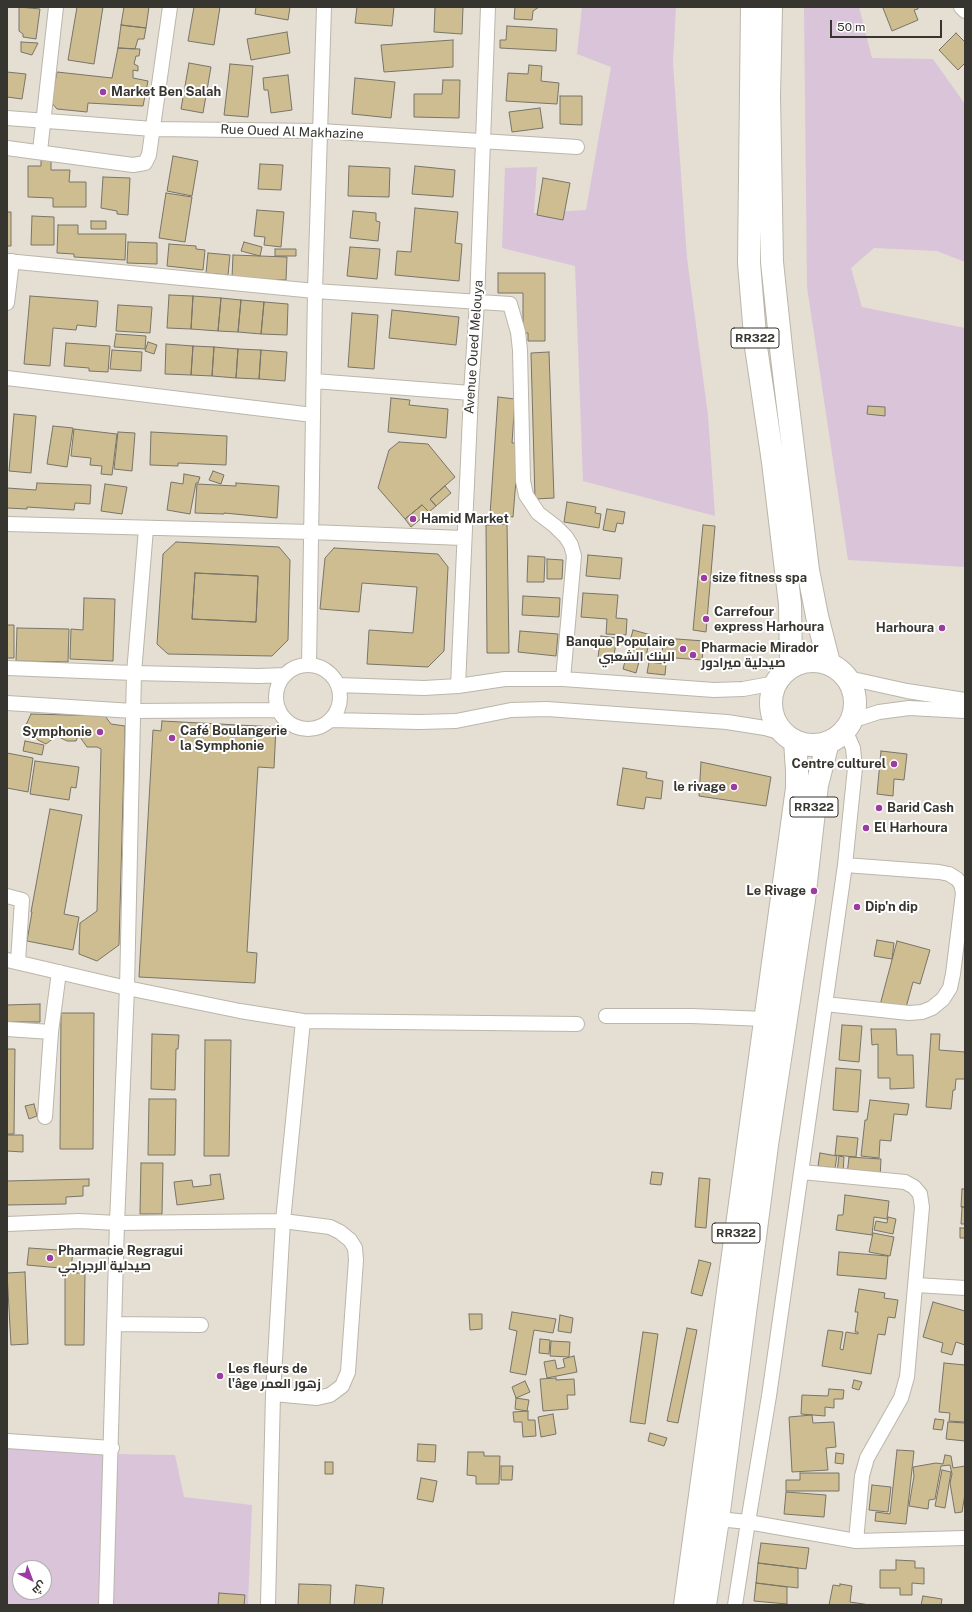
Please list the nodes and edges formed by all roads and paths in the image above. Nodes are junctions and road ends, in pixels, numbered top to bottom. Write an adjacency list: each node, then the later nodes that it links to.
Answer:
1 (56, 7): 10 (street)
2 (170, 7): 11 (street)
3 (324, 7): 12 (street)
4 (488, 7): 13 (street, Avenue Oued Melouya)
5 (752, 7): 31 (main road, RR322)
6 (771, 7): 29 (main road, RR322)
7 (961, 7): 8 (street)
8 (965, 11)
9 (7, 118): 10 (street, Rue Oued Al Makhazine)
10 (44, 121): 11 (street, Rue Oued Al Makhazine); 16 (street)
11 (153, 128): 12 (street, Rue Oued Al Makhazine); 16 (street)
12 (320, 131): 13 (street, Rue Oued Al Makhazine); 18 (street)
13 (484, 142): 14 (street, Rue Oued Al Makhazine); 19 (street, Avenue Oued Melouya)
14 (577, 147)
15 (7, 148): 16 (street)
16 (40, 151)
17 (10, 261): 18 (street); 20 (street)
18 (315, 291): 19 (street); 22 (street)
19 (477, 302): 23 (street, Avenue Oued Melouya); 36 (street)
20 (7, 303)
21 (7, 378): 24 (street)
22 (314, 381): 23 (street); 24 (street)
23 (471, 393): 28 (street, Avenue Oued Melouya)
24 (313, 415): 27 (street)
25 (7, 524): 26 (street)
26 (146, 529): 27 (street); 33 (street)
27 (312, 532): 28 (street); 30 (street)
28 (463, 538): 39 (street, Avenue Oued Melouya)
29 (829, 663): 31 (main road, RR322); 35 (main road, RR322)
30 (309, 665): 34 (street); 38 (street)
31 (791, 666): 37 (main road, RR322)
32 (7, 668): 33 (street)
33 (134, 673): 34 (street); 43 (street)
34 (285, 675): 42 (street)
35 (848, 678): 40 (street); 46 (main road, RR322)
36 (564, 679): 37 (street); 39 (street)
37 (776, 683): 47 (main road, RR322)
38 (338, 685): 39 (street); 45 (street)
39 (458, 686)
40 (965, 700)
41 (7, 703): 43 (street)
42 (279, 710): 43 (street); 45 (street)
43 (133, 711): 52 (street)
44 (965, 711): 46 (street)
45 (331, 720): 47 (street)
46 (842, 731): 47 (main road); 48 (street); 72 (main road, RR322)
47 (789, 737): 55 (main road, RR322)
48 (845, 865): 53 (street); 53 (street)
49 (7, 896): 50 (street)
50 (13, 961): 51 (street)
51 (59, 972): 52 (street); 59 (street)
52 (127, 988): 56 (street); 63 (street)
53 (825, 1004): 61 (street)
54 (606, 1016): 55 (street)
55 (765, 1019): 78 (main road, RR322)
56 (303, 1020): 57 (street); 62 (street)
57 (577, 1024)
58 (7, 1029): 59 (street)
59 (51, 1032): 60 (street)
60 (45, 1117)
61 (802, 1172): 65 (street); 73 (street)
62 (283, 1221): 63 (street); 69 (street); 69 (street)
63 (117, 1223): 64 (street); 67 (street)
64 (7, 1224)
65 (916, 1285): 66 (street); 75 (street)
66 (965, 1288)
67 (115, 1324): 68 (street); 71 (street)
68 (201, 1325)
69 (273, 1394): 77 (street)
70 (7, 1441): 71 (street)
71 (112, 1448): 76 (street)
72 (718, 1519): 73 (street); 79 (main road, RR322)
73 (748, 1522): 75 (street); 80 (street)
74 (965, 1538): 75 (street)
75 (856, 1541)
76 (106, 1605)
77 (268, 1605)
78 (685, 1605)
79 (705, 1605)
80 (735, 1605)

